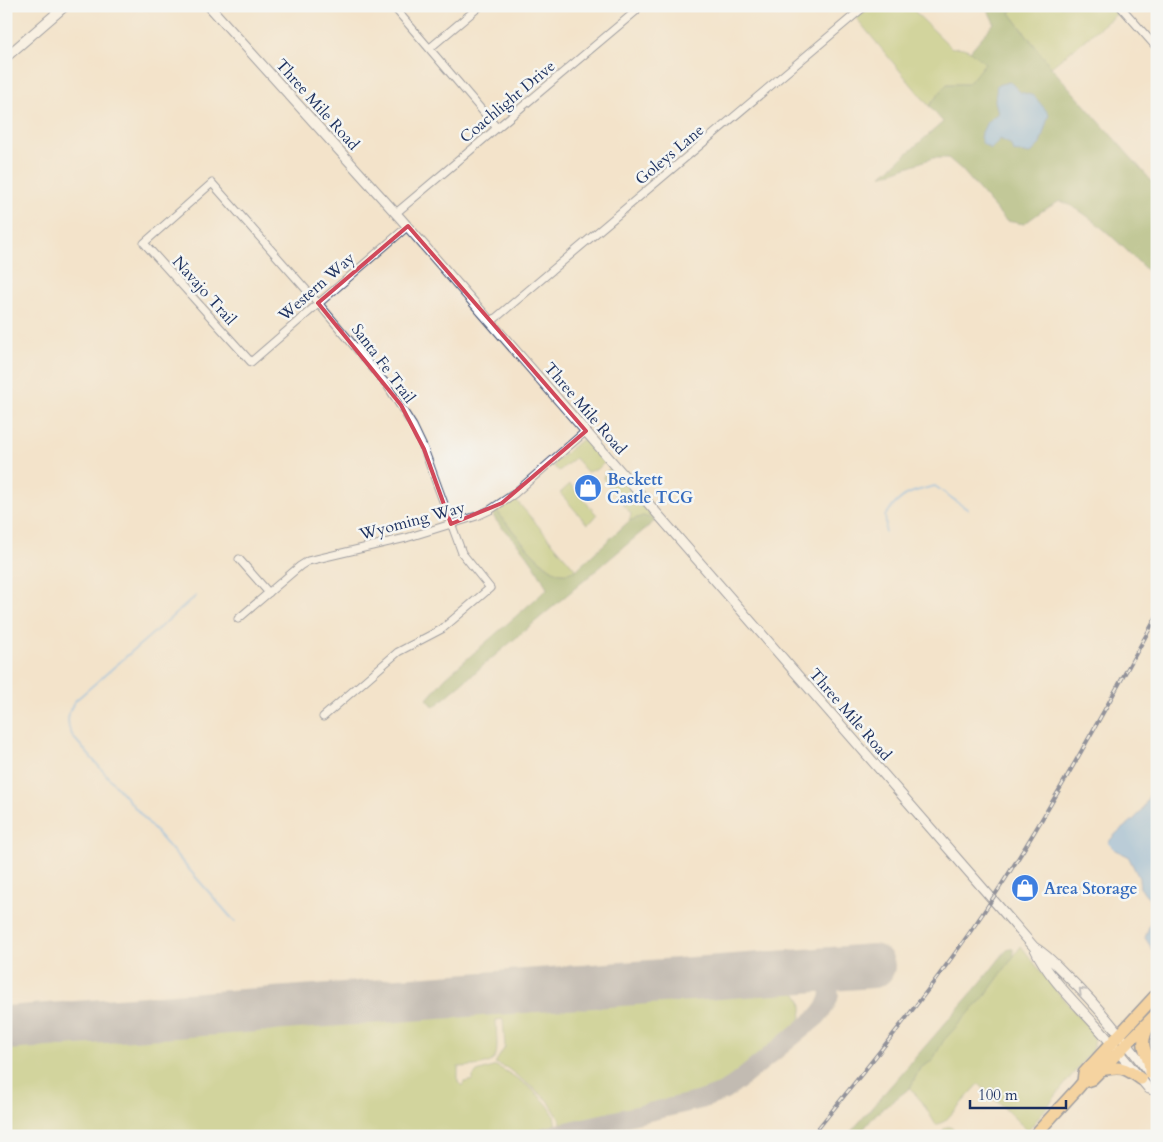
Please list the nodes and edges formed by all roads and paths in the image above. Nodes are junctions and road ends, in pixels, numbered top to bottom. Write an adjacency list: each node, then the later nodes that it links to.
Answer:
1 (65, 6): 10 (street)
2 (209, 6): 13 (street, Three Mile Road)
3 (393, 6): 8 (street)
4 (480, 6): 8 (street)
5 (865, 6): 16 (street, Goleys Lane)
6 (1120, 6): 9 (street)
7 (634, 8): 11 (street, Coachlight Drive)
8 (430, 48): 11 (street)
9 (1157, 48)
10 (6, 56)
11 (497, 128): 13 (street, Coachlight Drive)
12 (212, 183): 15 (street, Santa Fe Trail); 17 (street, Navajo Trail)
13 (396, 213): 14 (street, Three Mile Road)
14 (408, 226): 15 (street, Western Way); 16 (street, Three Mile Road)
15 (318, 303): 17 (street, Western Way); 19 (street, Santa Fe Trail)
16 (491, 322): 18 (street, Three Mile Road)
17 (244, 354)
18 (586, 431): 19 (street, Wyoming Way); 24 (street, Three Mile Road)
19 (451, 524): 21 (street, Wyoming Way); 23 (street, Santa Fe Trail)
20 (240, 559): 21 (street)
21 (269, 593): 22 (street, Wyoming Way)
22 (238, 619)
23 (323, 717)
24 (1034, 947): 27 (street, Three Mile Road, one-way to 24); 28 (street, Three Mile Road)
25 (1157, 994): 27 (main road)
26 (1155, 1014): 27 (main road); 30 (main road)
27 (1120, 1034): 28 (main road); 30 (street, Three Mile Road)
28 (1115, 1048): 29 (main road); 30 (street, Three Mile Road); 31 (main road)
29 (1101, 1070): 30 (main road); 31 (main road)
30 (1149, 1078): 32 (street)
31 (1083, 1082): 33 (main road)
32 (1157, 1091)
33 (1034, 1136)

